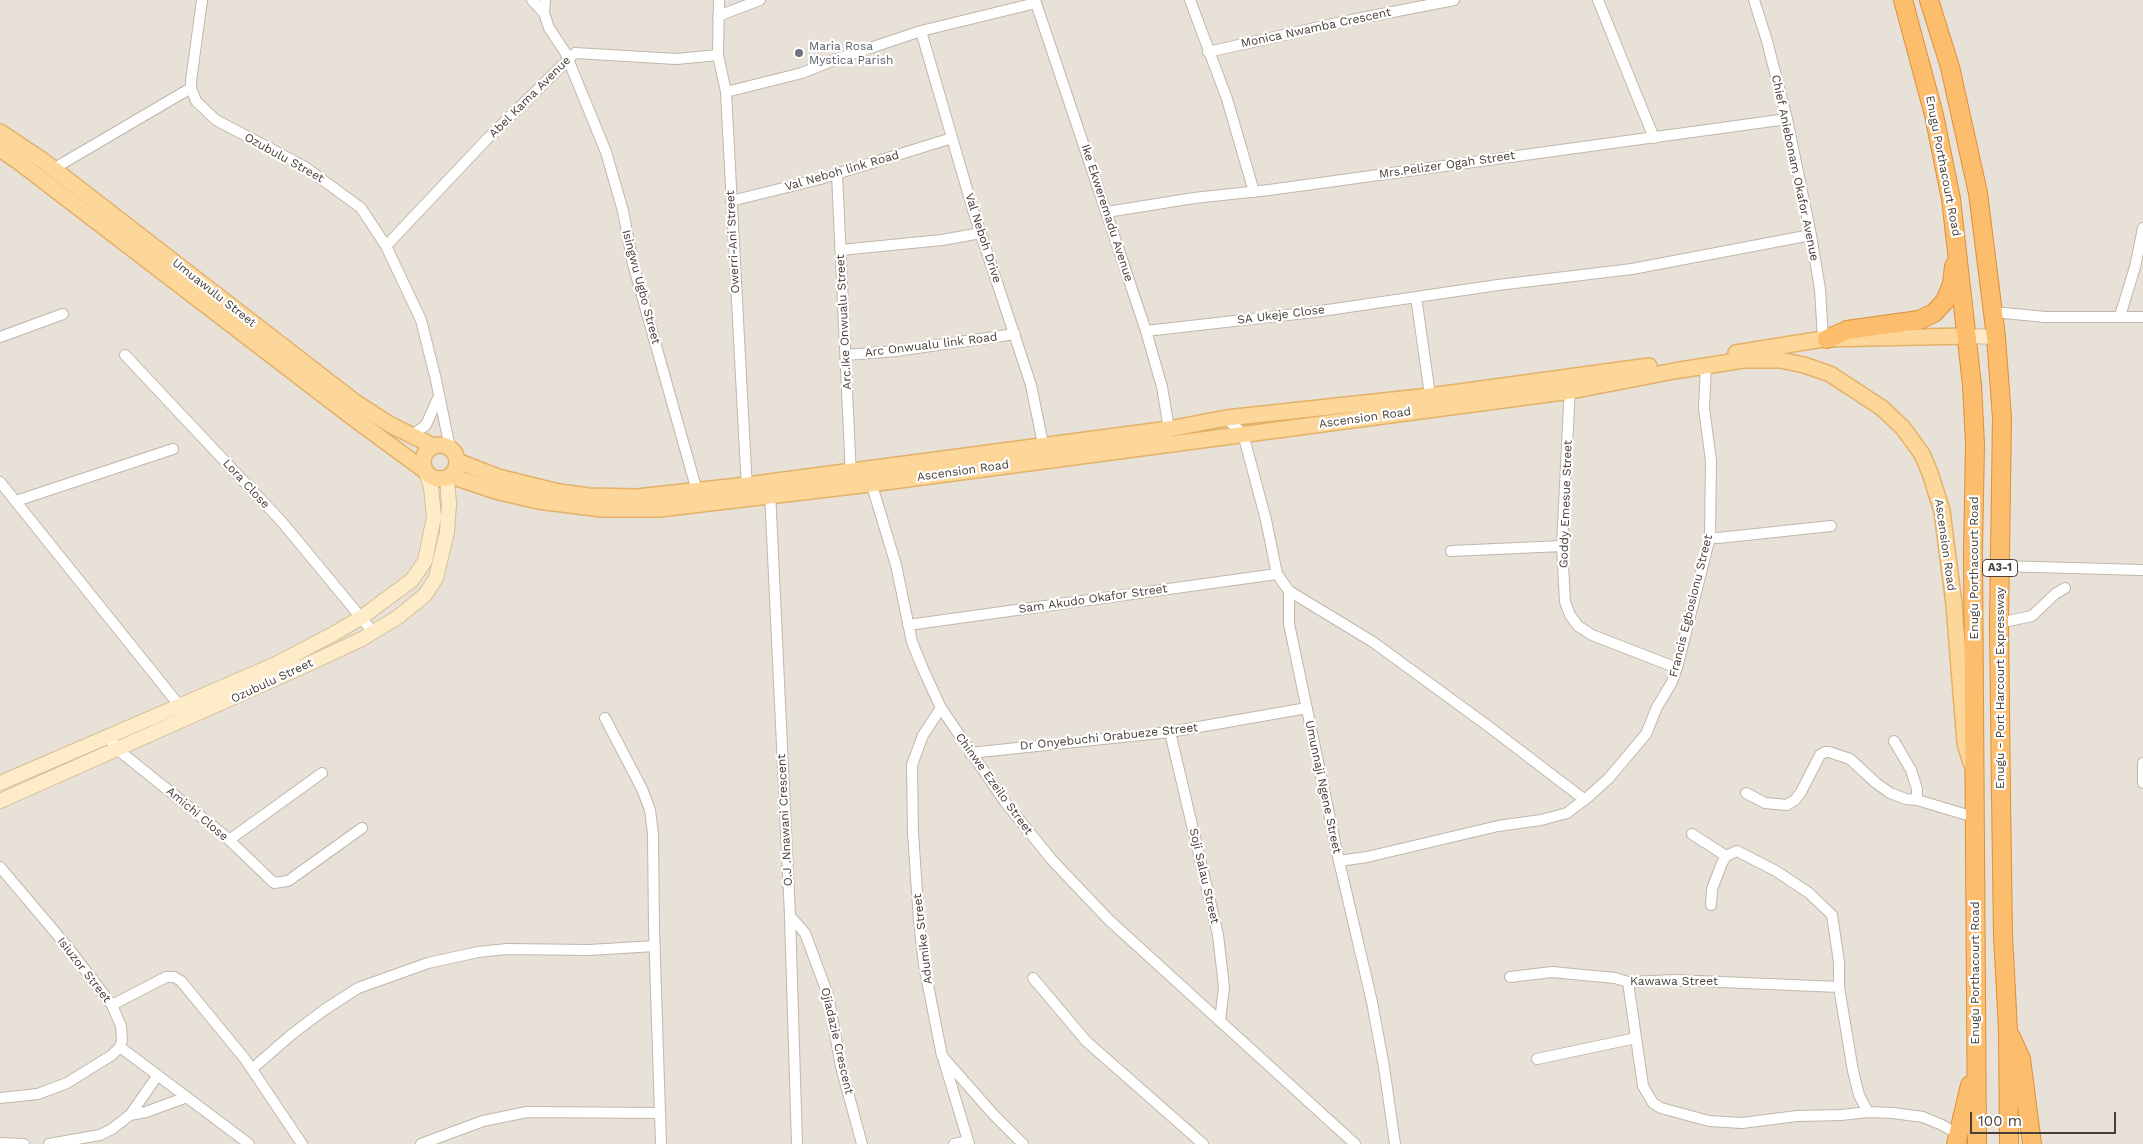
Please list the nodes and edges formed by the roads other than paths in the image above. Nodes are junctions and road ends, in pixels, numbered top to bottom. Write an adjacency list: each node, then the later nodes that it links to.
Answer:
1 (202, 0): 19 (street)
2 (532, 0): 13 (street)
3 (545, 0): 13 (street)
4 (719, 0): 14 (street, Owerri-Ani Street)
5 (760, 0): 14 (street)
6 (1190, 0): 16 (street)
7 (1454, 0): 16 (street, Monica Nwamba Crescent)
8 (1598, 0): 24 (street)
9 (1754, 0): 21 (street, Chief Aniebonam Okafor Avenue)
10 (1903, 0): 34 (highway, Enugu Porthacourt Road / A3-1)
11 (1930, 0): 38 (highway, Enugu - Port Harcourt Expressway / A3-1)
12 (1036, 1): 15 (street); 30 (street, Ike Ekweremadu Avenue)
13 (544, 13): 18 (street, Isingwu Ugbo Street)
14 (718, 16): 17 (street, Owerri-Ani Street)
15 (921, 31): 20 (street); 23 (street, Val Neboh Drive)
16 (1208, 52): 28 (street)
17 (718, 55): 18 (street, Abel Kama Avenue); 20 (street, Owerri-Ani Street)
18 (568, 58): 35 (street, Abel Kama Avenue); 70 (street, Isingwu Ugbo Street)
19 (191, 88): 26 (street); 35 (street, Ozubulu Street)
20 (726, 92): 29 (street, Owerri-Ani Street)
21 (1787, 119): 24 (street, Mrs.Pelizer Ogah Street); 33 (street, Chief Aniebonam Okafor Avenue)
22 (0, 132): 26 (main road, Umuawulu Street)
23 (952, 138): 27 (street, Val Neboh link Road); 32 (street, Val Neboh Drive)
24 (1654, 138): 28 (street, Mrs.Pelizer Ogah Street)
25 (0, 150): 64 (main road, Umuawulu Street)
26 (54, 169): 57 (main road, Umuawulu Street)
27 (837, 174): 29 (street, Val Neboh link Road); 36 (street, Arc.Ike Onwualu Street)
28 (1254, 192): 30 (street, Mrs.Pelizer Ogah Street)
29 (731, 201): 71 (street, Owerri-Ani Street)
30 (1107, 212): 42 (street, Ike Ekweremadu Avenue)
31 (2143, 228): 40 (street)
32 (981, 233): 36 (street); 43 (street, Val Neboh Drive)
33 (1811, 235): 37 (street, SA Ukeje Close); 47 (street, Chief Aniebonam Okafor Avenue)
34 (1957, 243): 45 (highway, Enugu Porthacourt Road / A3-1); 47 (highway)
35 (386, 246): 52 (street, Ozubulu Street)
36 (841, 250): 48 (street, Arc.Ike Onwualu Street)
37 (1416, 297): 42 (street, SA Ukeje Close); 53 (street)
38 (1994, 312): 40 (street); 46 (highway, Enugu - Port Harcourt Expressway / A3-1)
39 (63, 314): 44 (street)
40 (2120, 316): 41 (street)
41 (2143, 317)
42 (1146, 331): 55 (street, Ike Ekweremadu Avenue)
43 (1015, 334): 48 (street, Arc Onwualu link Road); 58 (street, Val Neboh Drive)
44 (0, 336)
45 (1968, 336): 46 (main road); 47 (main road, Ascension Road); 99 (highway, Enugu Porthacourt Road / A3-1)
46 (1996, 337): 77 (highway, Enugu - Port Harcourt Expressway / A3-1)
47 (1825, 339): 51 (main road, Ascension Road)
48 (846, 355): 66 (street, Arc.Ike Onwualu Street)
49 (125, 356): 82 (street, Lora Close)
50 (1706, 365): 51 (main road, Ascension Road); 74 (street, Francis Egbosionu Street); 99 (main road, Ascension Road)
51 (1570, 385): 53 (main road, Ascension Road); 75 (street, Goddy Emesue Street)
52 (438, 397): 57 (street); 60 (street, Ozubulu Street)
53 (1431, 402): 54 (main road, Ascension Road); 56 (main road, Ascension Road)
54 (1226, 418): 55 (main road, Ascension Road); 56 (street)
55 (1169, 429): 58 (main road, Ascension Road)
56 (1243, 434): 68 (main road, Ascension Road); 79 (street)
57 (411, 436): 59 (main road, Umuawulu Street)
58 (1043, 444): 63 (main road, Ascension Road)
59 (434, 446): 60 (main road); 64 (main road)
60 (450, 448): 62 (main road)
61 (173, 449): 72 (street)
62 (457, 462): 65 (main road); 70 (main road, Ascension Road)
63 (869, 468): 66 (main road, Ascension Road); 68 (street, Chinwe Ezeilo Street)
64 (425, 471): 65 (main road); 82 (main road, Ozubulu Street)
65 (449, 477): 71 (main road, Ascension Road); 85 (main road, Ozubulu Street)
66 (852, 478): 68 (main road, Ascension Road); 69 (main road, Ascension Road)
67 (0, 482): 72 (street)
68 (870, 484): 84 (street, Chinwe Ezeilo Street)
69 (770, 489): 71 (main road, Ascension Road); 114 (street, O.J .Nnawani Crescent)
70 (697, 491): 71 (main road, Ascension Road)
71 (748, 492)
72 (16, 501): 87 (street)
73 (1831, 526): 74 (street)
74 (1710, 537): 86 (street, Francis Egbosionu Street)
75 (1562, 546): 76 (street); 86 (street, Goddy Emesue Street)
76 (1451, 551)
77 (2000, 566): 78 (street); 83 (highway, Enugu - Port Harcourt Expressway / A3-1)
78 (2143, 570)
79 (1277, 574): 81 (street); 84 (street, Sam Akudo Okafor Street)
80 (2066, 588): 83 (street)
81 (1289, 591): 89 (street, Umunnaji Ngene Street); 103 (street)
82 (362, 617): 85 (street, Lora Close); 87 (main road, Ozubulu Street)
83 (1999, 623): 122 (highway, Enugu - Port Harcourt Expressway / A3-1)
84 (908, 625): 88 (street, Chinwe Ezeilo Street)
85 (373, 632): 91 (main road, Ozubulu Street)
86 (1677, 668): 103 (street, Francis Egbosionu Street)
87 (178, 706): 91 (street); 93 (main road, Ozubulu Street)
88 (941, 708): 96 (street, Chinwe Ezeilo Street); 125 (street, Adumike Street)
89 (1307, 708): 92 (street, Dr Onyebuchi Orabueze Street); 111 (street, Umunnaji Ngene Street)
90 (605, 718): 115 (street)
91 (182, 721): 95 (main road, Ozubulu Street)
92 (1170, 732): 96 (street, Dr Onyebuchi Orabueze Street); 121 (street, Soji Salau Street)
93 (110, 737): 95 (street); 100 (main road, Ozubulu Street)
94 (1894, 741): 104 (street)
95 (117, 749): 105 (main road, Ozubulu Street); 109 (street, Amichi Close)
96 (970, 753): 121 (street, Chinwe Ezeilo Street)
97 (2143, 763): 101 (street)
98 (322, 773): 109 (street)
99 (1975, 777): 106 (highway, Enugu Porthacourt Road / A3-1)
100 (0, 783)
101 (2143, 783)
102 (1746, 793): 104 (street)
103 (1585, 800): 111 (street, Francis Egbosionu Street)
104 (1917, 800): 106 (street)
105 (0, 801)
106 (1974, 817): 127 (highway, Enugu Porthacourt Road / A3-1)
107 (362, 828): 109 (street, Amichi Close)
108 (1692, 834): 110 (street)
109 (229, 840)
110 (1726, 856): 113 (street); 119 (street)
111 (1339, 861): 150 (street, Umunnaji Ngene Street)
112 (0, 867): 120 (street, Isiuzor Street)
113 (1710, 905)
114 (790, 916): 144 (street, O.J .Nnawani Crescent); 145 (street, Ojiadazie Crescent)
115 (655, 946): 128 (street); 133 (street)
116 (1510, 977): 118 (street, Kawawa Street)
117 (1033, 978): 148 (street)
118 (1628, 982): 119 (street, Kawawa Street); 123 (street)
119 (1839, 987): 132 (street)
120 (112, 1005): 124 (street, Isiuzor Street); 128 (street)
121 (1220, 1021): 149 (street, Chinwe Ezeilo Street)
122 (2008, 1030): 152 (highway, Enugu - Port Harcourt Expressway / A3-1); 153 (highway)
123 (1636, 1038): 126 (street); 132 (street)
124 (120, 1047): 129 (street); 131 (street)
125 (942, 1056): 137 (street, Adumike Street); 147 (street)
126 (1537, 1059)
127 (1976, 1062): 135 (highway); 151 (highway, Enugu Porthacourt Road / A3-1)
128 (252, 1069): 141 (street)
129 (158, 1075): 130 (street); 134 (street)
130 (187, 1096): 134 (street); 140 (street)
131 (0, 1098)
132 (1868, 1112): 135 (street)
133 (659, 1113): 142 (street); 143 (street)
134 (130, 1115): 139 (street)
135 (1957, 1139)
136 (0, 1142): 138 (street)
137 (968, 1142): 146 (street)
138 (24, 1144)
139 (49, 1144)
140 (249, 1144)
141 (302, 1144)
142 (421, 1144)
143 (661, 1144)
144 (797, 1144)
145 (862, 1144)
146 (954, 1144)
147 (1023, 1144)
148 (1203, 1144)
149 (1355, 1144)
150 (1396, 1144)
151 (1977, 1144)
152 (2009, 1144)
153 (2032, 1144)

